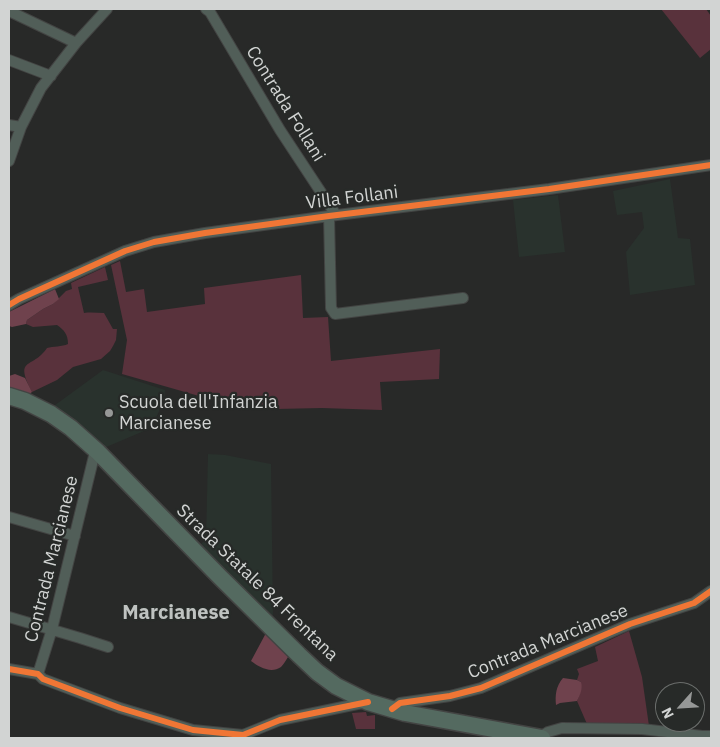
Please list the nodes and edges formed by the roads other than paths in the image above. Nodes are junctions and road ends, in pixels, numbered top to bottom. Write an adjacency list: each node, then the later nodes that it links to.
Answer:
1 (107, 9): 4 (street)
2 (206, 9): 11 (street, Contrada Follani)
3 (9, 11): 4 (street)
4 (76, 43): 6 (street)
5 (9, 60): 6 (street)
6 (50, 76): 8 (street)
7 (9, 125): 8 (street)
8 (22, 127): 9 (street)
9 (9, 161)
10 (711, 165): 11 (street, Villa Follani)
11 (332, 216): 12 (street); 13 (street, Villa Follani)
12 (463, 298)
13 (9, 305)
14 (9, 396): 15 (main road, Strada Statale 84 Frentana)
15 (98, 452): 17 (street, Contrada Marcianese); 24 (main road, Strada Statale 84 Frentana)
16 (9, 517): 17 (street)
17 (75, 536): 20 (street, Contrada Marcianese)
18 (711, 590): 25 (street, Contrada Marcianese)
19 (9, 617): 20 (street)
20 (52, 629): 21 (street); 23 (street, Contrada Marcianese)
21 (108, 647)
22 (9, 669): 23 (street)
23 (38, 674): 24 (street)
24 (368, 702): 25 (main road, Strada Statale 84 Frentana)
25 (392, 709): 27 (main road, Strada Statale 84 Frentana)
26 (711, 736): 27 (street)
27 (541, 738)

